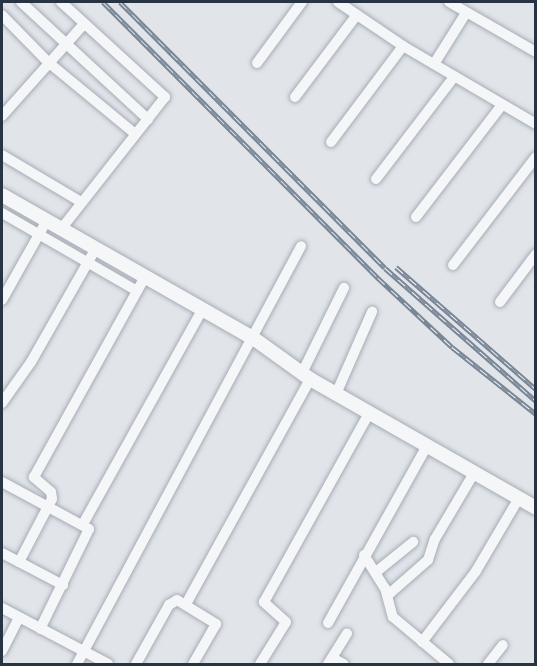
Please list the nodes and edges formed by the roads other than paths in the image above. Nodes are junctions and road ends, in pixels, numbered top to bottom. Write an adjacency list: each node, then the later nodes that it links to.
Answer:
1 (21, 2): 10 (street)
2 (61, 2): 9 (street)
3 (302, 2): 14 (street)
4 (338, 2): 8 (street)
5 (449, 2): 6 (street)
6 (466, 13): 12 (street); 15 (street)
7 (2, 15): 13 (street)
8 (356, 16): 11 (street); 17 (street)
9 (84, 24): 10 (street); 21 (street)
10 (66, 43): 13 (street); 21 (street)
11 (403, 46): 15 (street); 24 (street)
12 (536, 52)
13 (48, 62): 18 (street); 23 (street)
14 (257, 63)
15 (434, 64): 16 (street)
16 (454, 77): 19 (street); 27 (street)
17 (295, 97)
18 (5, 101): 20 (street)
19 (502, 105): 22 (street); 31 (street)
20 (2, 116)
21 (148, 119): 23 (street)
22 (536, 124)
23 (134, 133): 29 (street)
24 (331, 142)
25 (2, 154): 29 (street)
26 (536, 157): 39 (street)
27 (376, 179)
28 (2, 195): 32 (street)
29 (81, 202): 33 (street)
30 (2, 213): 34 (street)
31 (416, 217)
32 (47, 220): 33 (street); 34 (street)
33 (62, 228): 36 (street)
34 (38, 235): 38 (street); 43 (street)
35 (301, 246): 47 (street)
36 (96, 248): 38 (street); 40 (street)
37 (536, 254): 44 (street)
38 (88, 263): 42 (street); 50 (street)
39 (453, 265)
40 (146, 277): 42 (street); 45 (street)
41 (344, 288): 48 (street)
42 (137, 291): 56 (street)
43 (2, 300)
44 (500, 302)
45 (202, 310): 47 (street); 58 (street)
46 (372, 312): 49 (street)
47 (253, 338): 48 (street); 75 (street)
48 (306, 376): 49 (street); 66 (street)
49 (336, 394): 51 (street)
50 (2, 403)
51 (369, 413): 52 (street); 81 (street)
52 (427, 446): 53 (street); 61 (street)
53 (474, 473): 55 (street); 65 (street)
54 (2, 482): 56 (street)
55 (519, 498): 57 (street); 72 (street)
56 (49, 506): 58 (street); 62 (street)
57 (536, 508)
58 (83, 524): 64 (street)
59 (413, 542): 63 (street)
60 (2, 553): 62 (street)
61 (364, 555): 63 (street); 69 (street)
62 (19, 562): 64 (street)
63 (376, 572): 65 (street)
64 (63, 585): 70 (street)
65 (388, 595): 72 (street)
66 (186, 604): 79 (street); 80 (street)
67 (2, 608): 68 (street)
68 (19, 618): 70 (street); 74 (street)
69 (328, 622)
70 (40, 629): 75 (street)
71 (347, 634): 76 (street)
72 (422, 642): 83 (street)
73 (503, 645): 84 (street)
74 (2, 651)
75 (85, 652): 77 (street); 78 (street)
76 (330, 661): 82 (street)
77 (77, 664)
78 (108, 664)
79 (136, 664)
80 (193, 664)
81 (260, 664)
82 (344, 664)
83 (449, 664)
84 (488, 664)

